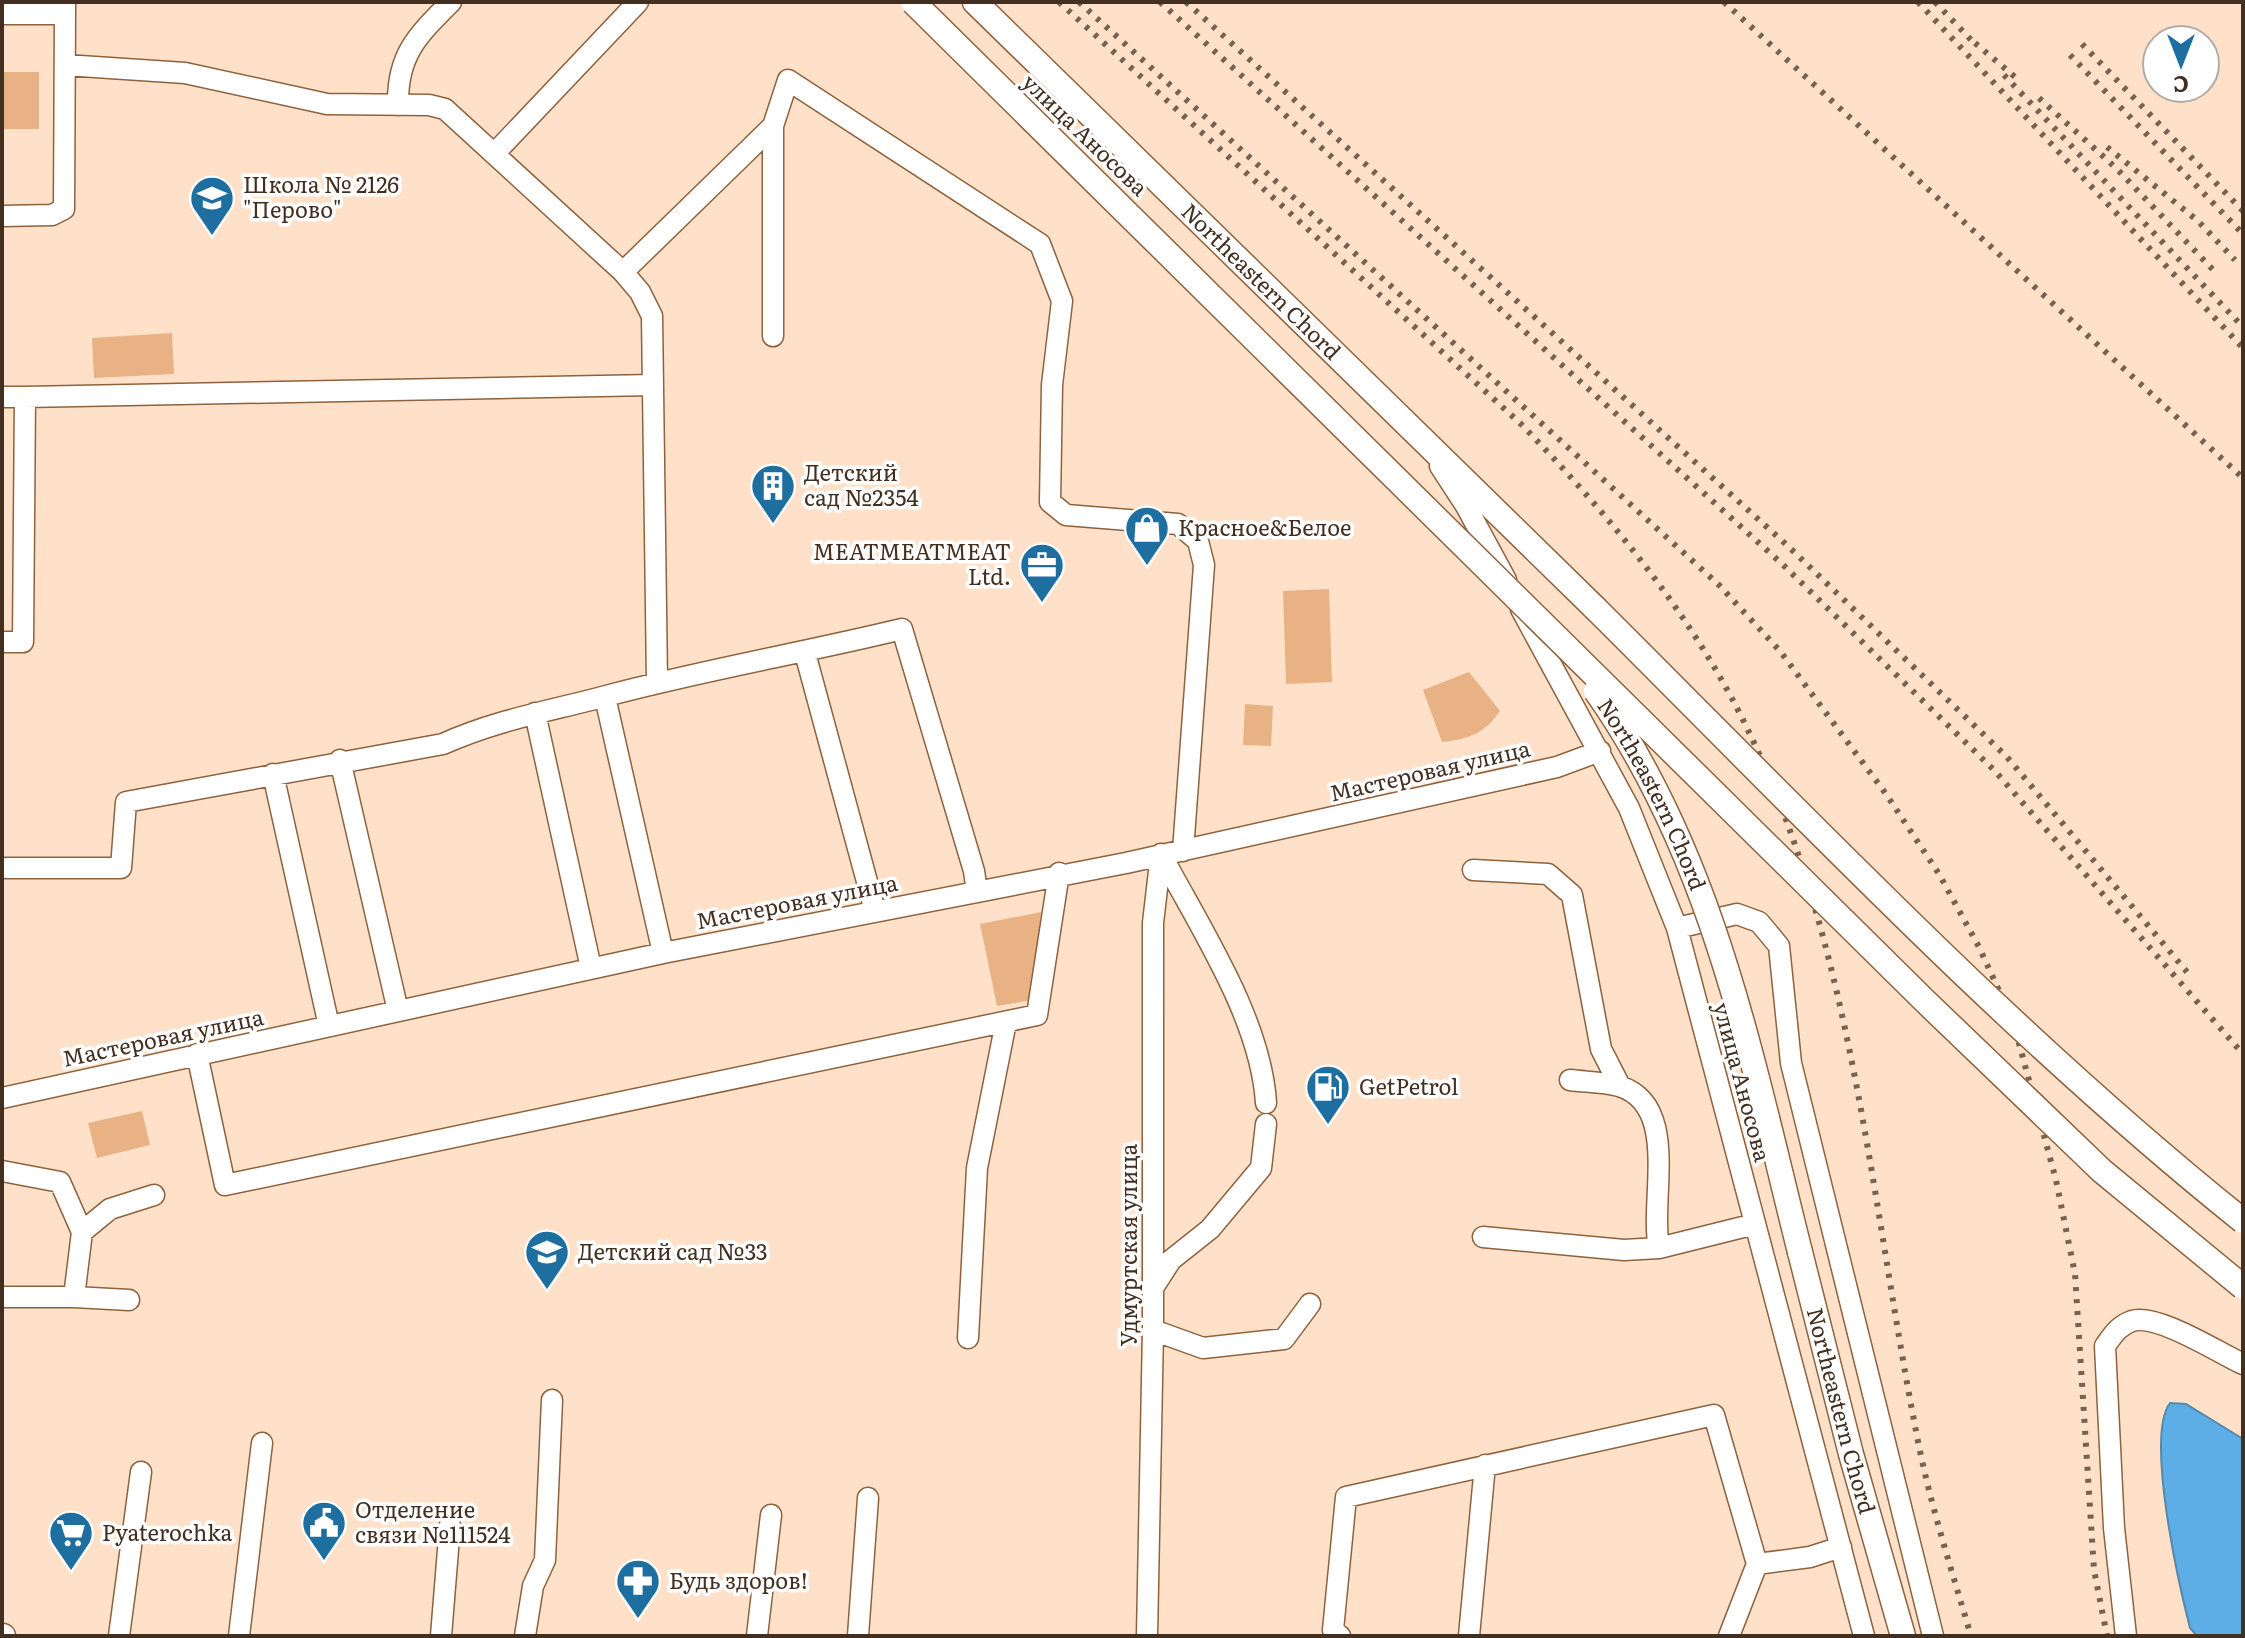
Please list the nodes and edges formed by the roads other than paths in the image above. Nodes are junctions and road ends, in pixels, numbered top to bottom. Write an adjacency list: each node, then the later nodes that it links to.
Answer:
1 (451, 2): 9 (street)
2 (638, 2): 11 (street)
3 (913, 2): 18 (street, улица Аносова); 19 (main road, bridge)
4 (960, 2): 18 (street, улица Аносова)
5 (975, 2): 49 (main road, Northeastern Chord, bridge)
6 (65, 8): 7 (street); 8 (street)
7 (2, 14)
8 (65, 65): 9 (street); 12 (street)
9 (398, 105): 11 (street)
10 (773, 126): 13 (street); 14 (street); 28 (street)
11 (494, 154): 13 (street)
12 (2, 216)
13 (623, 272): 15 (street)
14 (773, 336)
15 (653, 385): 17 (street); 22 (street)
16 (2, 397): 17 (street)
17 (25, 397): 20 (street)
18 (1500, 569): 25 (street, улица Аносова)
19 (1560, 640): 54 (main road, Northeastern Chord, bridge); 83 (main road, Northeastern Chord, bridge)
20 (2, 642)
21 (805, 653): 22 (street); 33 (street); 34 (street)
22 (657, 681): 23 (street)
23 (605, 697): 24 (street); 36 (street)
24 (535, 713): 26 (street); 37 (street)
25 (1600, 751): 28 (street, Мастеровая улица); 35 (street, улица Аносова)
26 (340, 760): 27 (street); 38 (street)
27 (273, 774): 30 (street); 40 (street)
28 (1183, 851): 29 (street, Мастеровая улица)
29 (1161, 854): 32 (street, Мастеровая улица); 45 (street); 55 (street, Удмуртская улица)
30 (2, 868)
31 (1473, 870): 43 (street)
32 (1059, 873): 33 (street, Мастеровая улица); 39 (street)
33 (977, 892): 34 (street, Мастеровая улица)
34 (875, 911): 36 (street, Мастеровая улица)
35 (1677, 928): 50 (street, улица Аносова); 84 (street)
36 (663, 953): 37 (street, Мастеровая улица)
37 (591, 968): 38 (street, Мастеровая улица)
38 (398, 1011): 40 (street, Мастеровая улица)
39 (1006, 1022): 41 (street); 61 (street)
40 (329, 1026): 41 (street, Мастеровая улица)
41 (197, 1054): 44 (street, Мастеровая улица)
42 (1570, 1080): 43 (street)
43 (1620, 1086): 53 (street)
44 (2, 1098)
45 (1266, 1103)
46 (1266, 1124): 55 (street)
47 (2, 1171): 51 (street)
48 (154, 1195): 51 (street)
49 (2243, 1221)
50 (1755, 1224): 53 (street); 70 (street, улица Аносова)
51 (82, 1232): 57 (street)
52 (1483, 1237): 53 (street)
53 (1659, 1248)
54 (2243, 1287)
55 (1153, 1288): 60 (street, Удмуртская улица)
56 (2, 1297): 57 (street)
57 (74, 1297): 58 (street)
58 (129, 1300)
59 (1310, 1304): 60 (street)
60 (1153, 1330): 78 (street, Удмуртская улица)
61 (968, 1338)
62 (2243, 1364): 85 (street)
63 (552, 1400): 75 (street)
64 (262, 1443): 73 (street)
65 (1485, 1465): 71 (street); 79 (street); 80 (street)
66 (141, 1472): 72 (street)
67 (868, 1498): 77 (street)
68 (771, 1515): 76 (street)
69 (450, 1525): 74 (street)
70 (1841, 1547): 71 (street); 82 (street, улица Аносова)
71 (1757, 1564): 81 (street)
72 (119, 1636)
73 (239, 1636)
74 (441, 1636)
75 (525, 1636)
76 (757, 1636)
77 (858, 1636)
78 (1147, 1636)
79 (1340, 1636)
80 (1469, 1636)
81 (1729, 1636)
82 (1864, 1636)
83 (1903, 1636)
84 (1933, 1636)
85 (2126, 1636)

